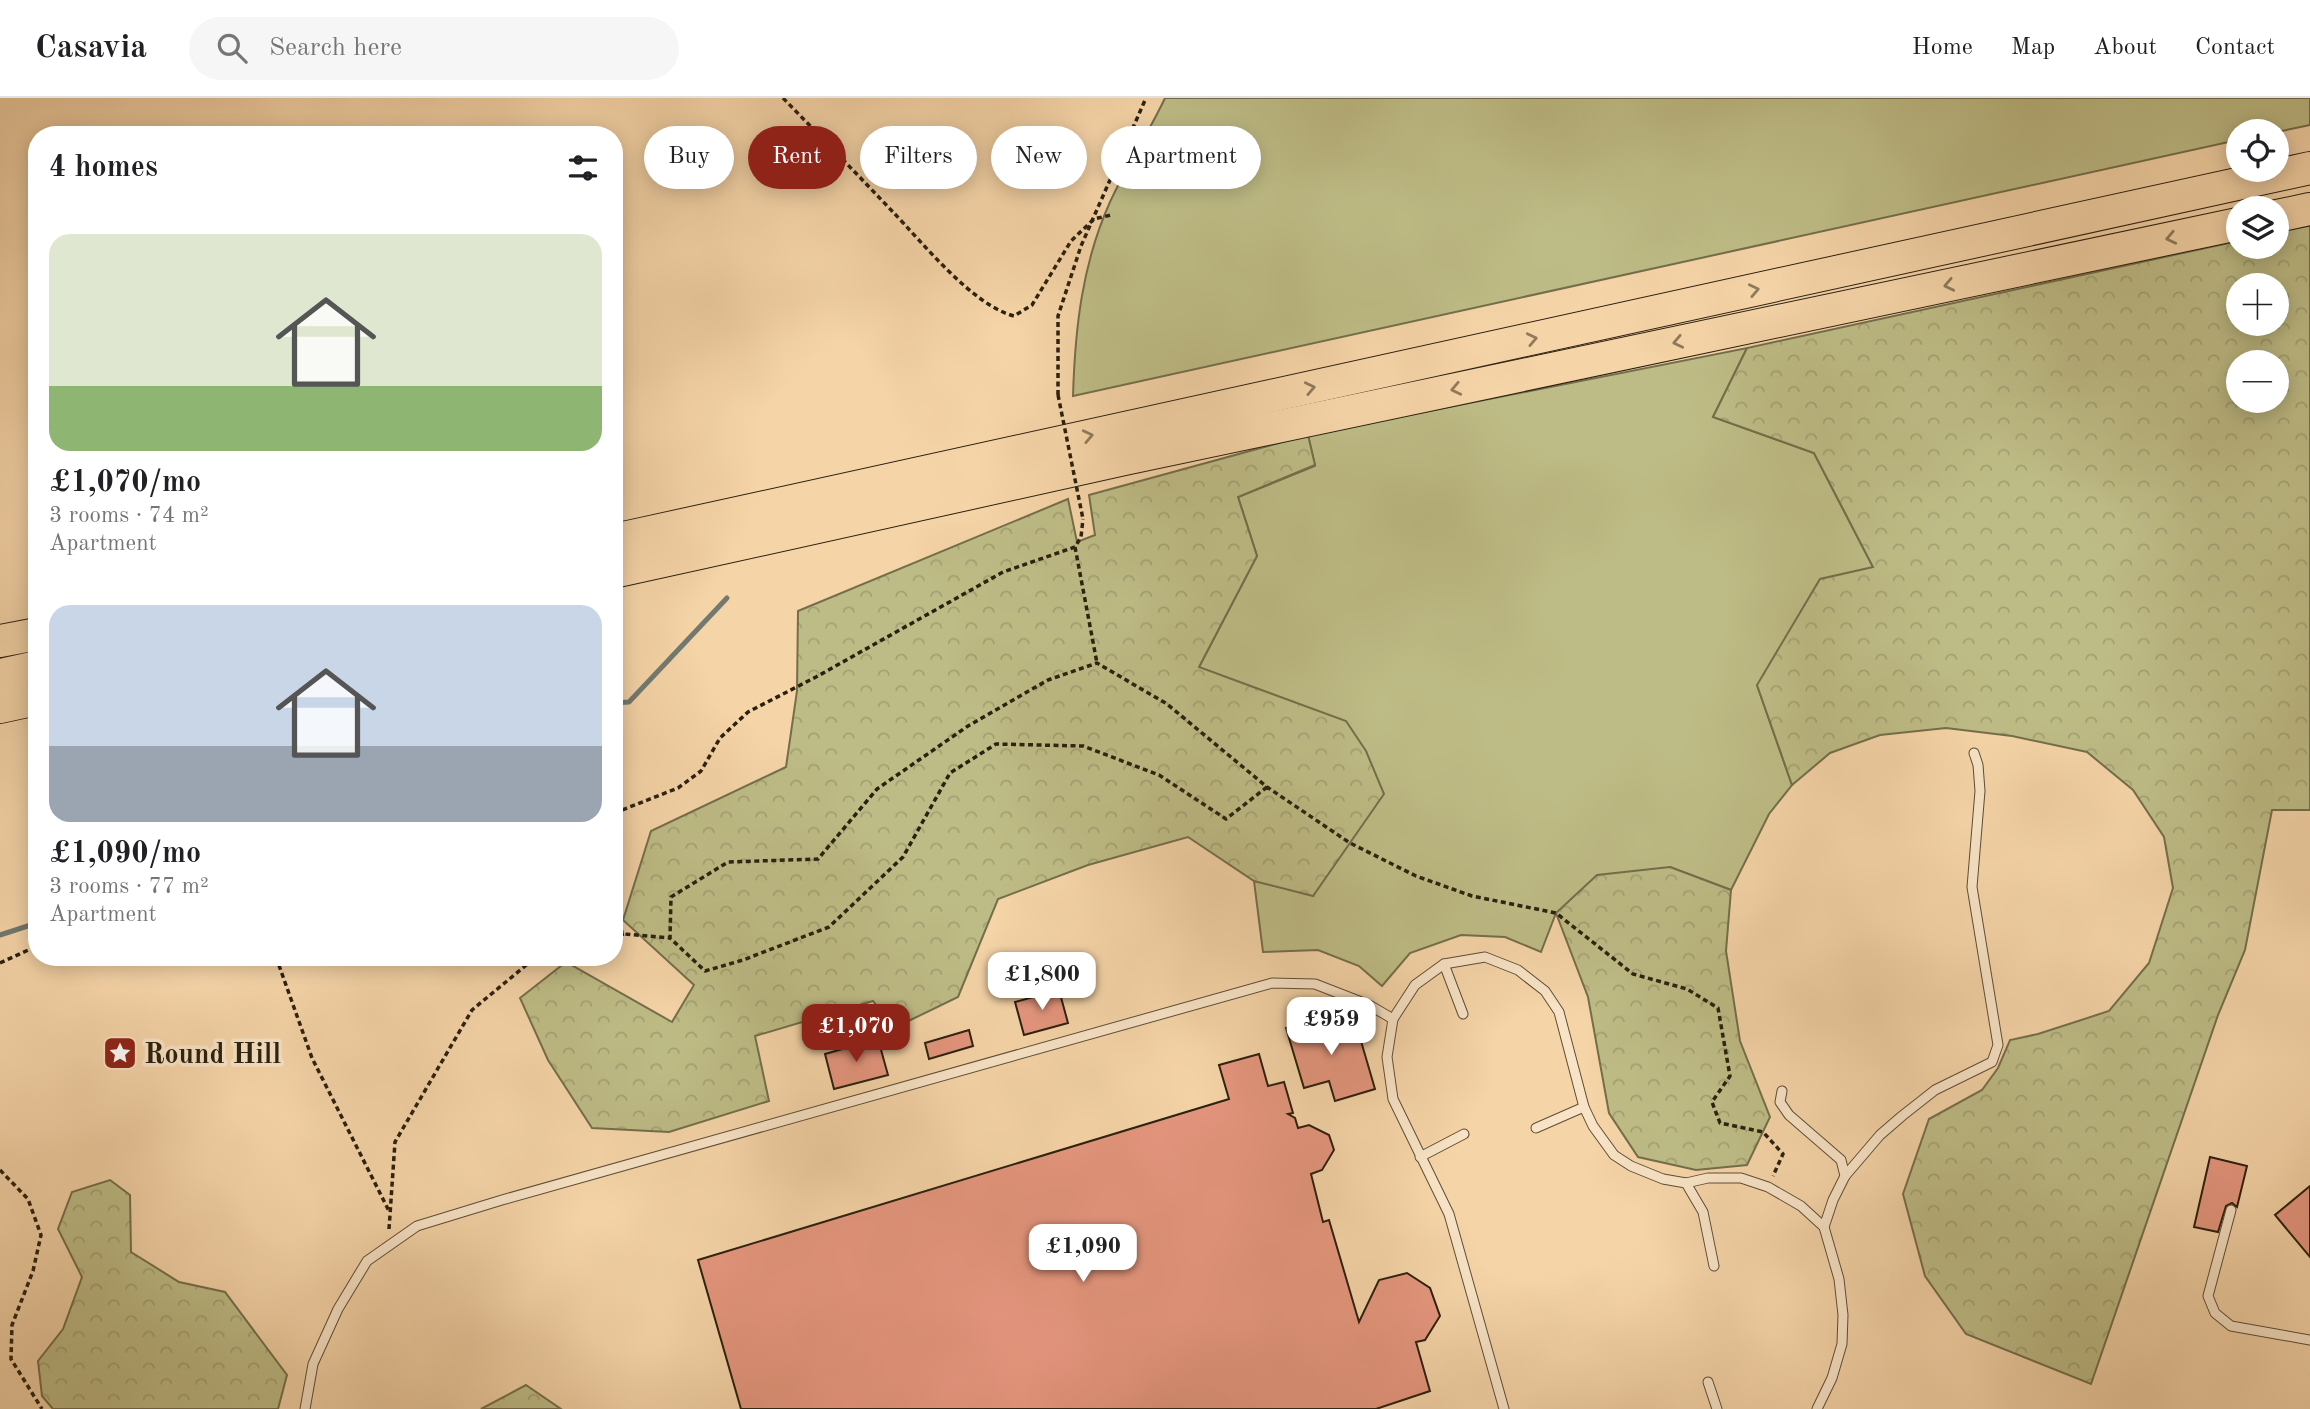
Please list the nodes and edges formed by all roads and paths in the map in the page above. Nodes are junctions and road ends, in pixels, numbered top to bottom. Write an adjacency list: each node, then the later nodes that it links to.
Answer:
1 (783, 98): 7 (path)
2 (1146, 98): 7 (path)
3 (2310, 168): 9 (highway, one-way to 3)
4 (2310, 209): 5 (highway)
5 (2289, 213)
6 (1111, 215): 7 (path)
7 (1094, 219): 12 (path, bridge)
8 (2226, 227): 13 (highway, one-way to 13)
9 (1050, 445): 10 (highway); 11 (highway)
10 (623, 525)
11 (623, 538)
12 (1075, 547): 16 (path); 23 (path)
13 (623, 570)
14 (28, 636): 15 (highway)
15 (0, 641)
16 (1097, 663): 22 (path); 25 (path)
17 (28, 669): 18 (highway)
18 (0, 675)
19 (28, 701): 20 (highway)
20 (0, 707)
21 (1974, 752): 39 (lane)
22 (1267, 787): 25 (path); 41 (path)
23 (623, 810)
24 (624, 934): 25 (path)
25 (670, 938)
26 (28, 950): 27 (path)
27 (0, 962)
28 (1444, 964): 31 (lane); 32 (lane); 34 (lane)
29 (279, 966): 43 (path)
30 (525, 966): 43 (path)
31 (1464, 1014)
32 (1393, 1019): 37 (lane); 45 (lane)
33 (1782, 1091): 39 (lane)
34 (1584, 1107): 35 (lane); 40 (lane)
35 (1536, 1128)
36 (1464, 1135): 37 (lane)
37 (1420, 1157): 51 (lane)
38 (0, 1170): 49 (path)
39 (1845, 1177): 44 (lane)
40 (1686, 1183): 41 (lane); 46 (lane)
41 (1768, 1187): 44 (lane)
42 (2231, 1210): 47 (lane)
43 (390, 1213): 45 (path)
44 (1824, 1227): 53 (lane)
45 (388, 1247): 50 (lane)
46 (1714, 1266)
47 (2310, 1340)
48 (1708, 1382): 52 (lane)
49 (42, 1409)
50 (305, 1409)
51 (1504, 1409)
52 (1717, 1409)
53 (1817, 1409)

